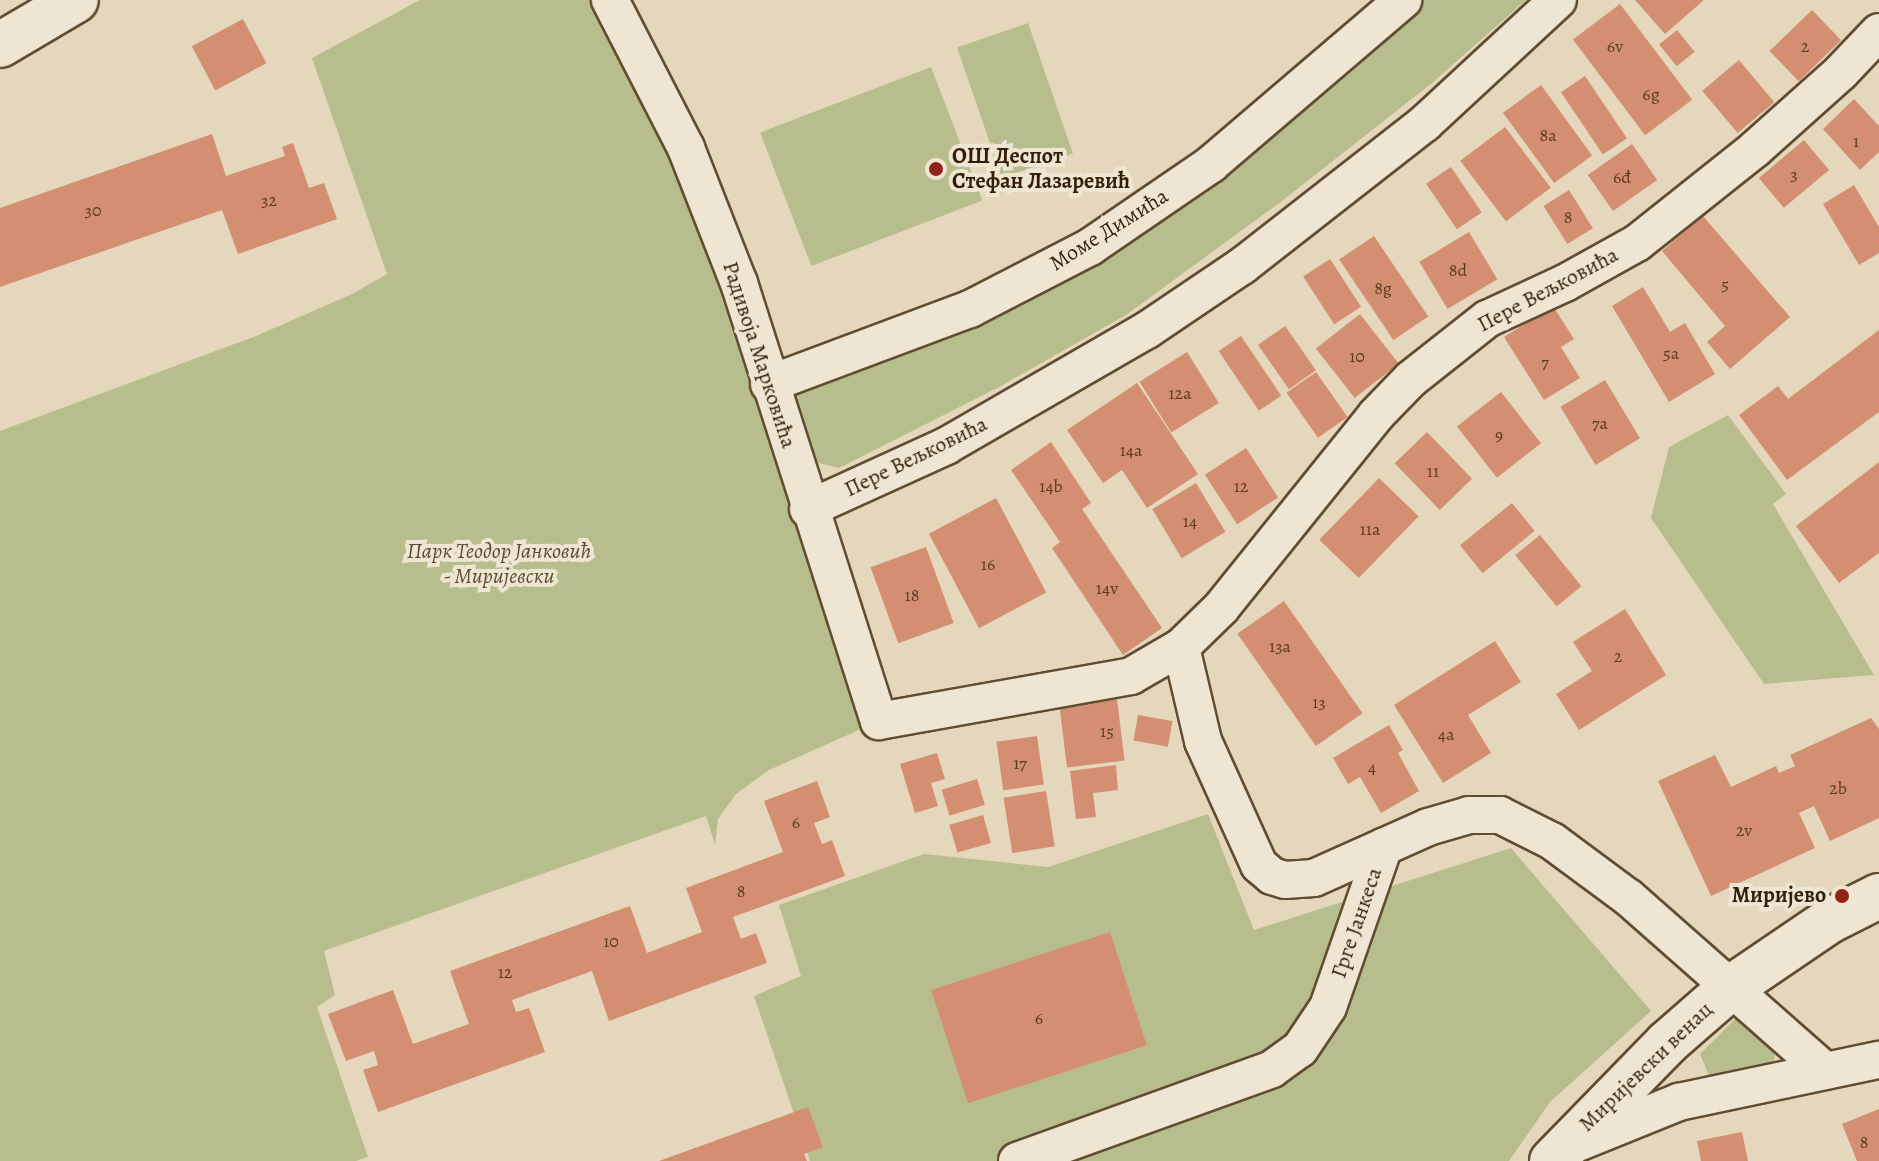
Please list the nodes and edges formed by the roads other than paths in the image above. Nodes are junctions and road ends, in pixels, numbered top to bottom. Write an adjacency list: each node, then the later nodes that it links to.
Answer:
1 (76, 0): 6 (street)
2 (610, 0): 7 (street, Радивоја Марковића)
3 (1403, 0): 7 (street, Моме Димића)
4 (1558, 0): 8 (street, Пере Вељковића)
5 (1879, 32): 9 (street, Пере Вељковића)
6 (0, 45)
7 (769, 384): 8 (street, Радивоја Марковића)
8 (808, 509): 10 (street, Радивоја Марковића)
9 (1181, 647): 10 (street, Пере Вељковића); 11 (street)
10 (879, 721)
11 (1384, 846): 13 (street, Грге Јанкеса); 17 (street, Грге Јанкеса)
12 (1879, 896): 13 (street, Миријевски венац)
13 (1729, 989): 15 (street, Миријевски венац); 16 (street, Миријевски венац)
14 (1879, 1060): 15 (street, Миријевски венац)
15 (1825, 1071): 16 (street, Миријевски венац)
16 (1558, 1154)
17 (1017, 1161)

